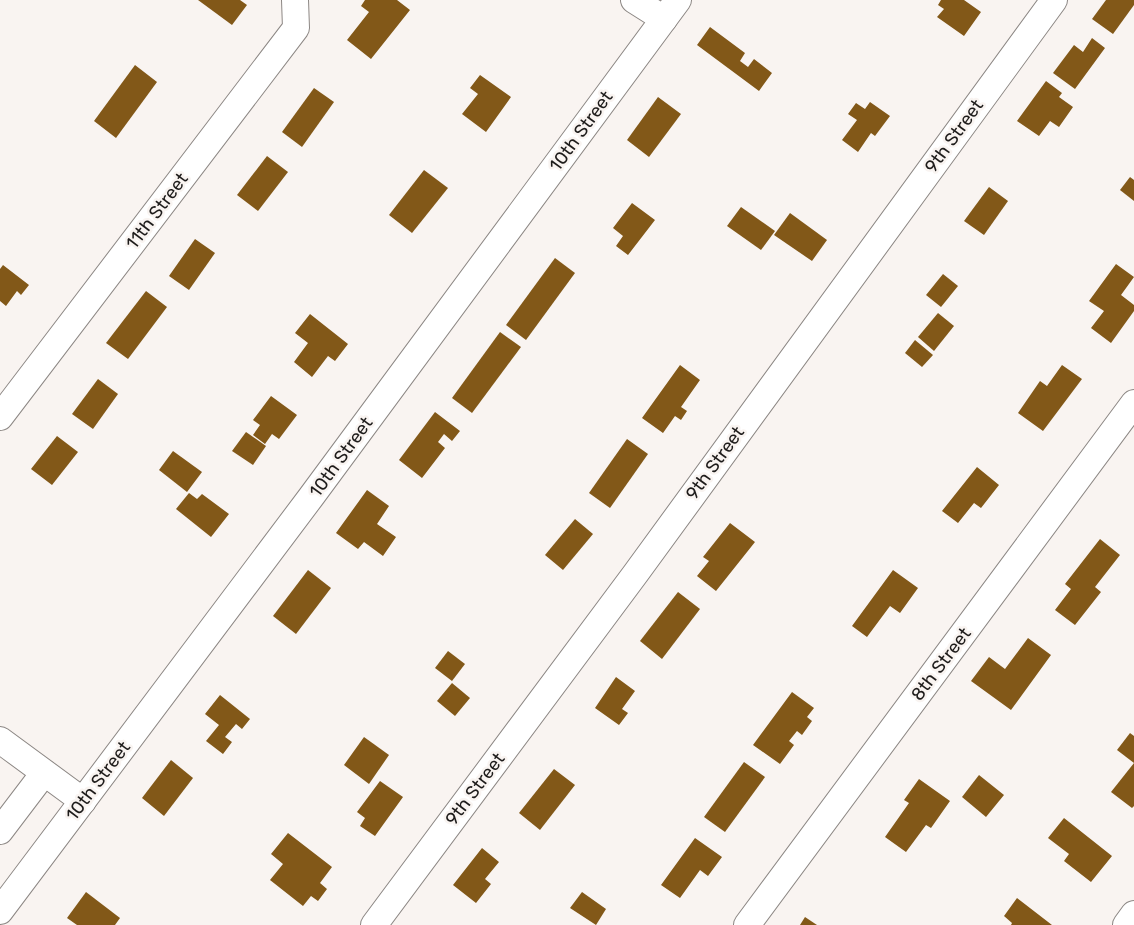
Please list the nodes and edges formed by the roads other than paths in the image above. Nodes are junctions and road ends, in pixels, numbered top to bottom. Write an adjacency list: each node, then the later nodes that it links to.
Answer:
1 (295, 0): 6 (street, 11th Street)
2 (634, 0): 4 (street)
3 (1054, 0): 13 (street, 9th Street)
4 (671, 10): 9 (street, 10th Street)
5 (1134, 403): 14 (street, 8th Street)
6 (0, 417)
7 (0, 740): 8 (street)
8 (44, 773): 9 (street); 10 (street)
9 (82, 801): 11 (street, 10th Street)
10 (0, 831)
11 (0, 911)
12 (1134, 914): 15 (street)
13 (374, 925)
14 (747, 925)
15 (1126, 925)

